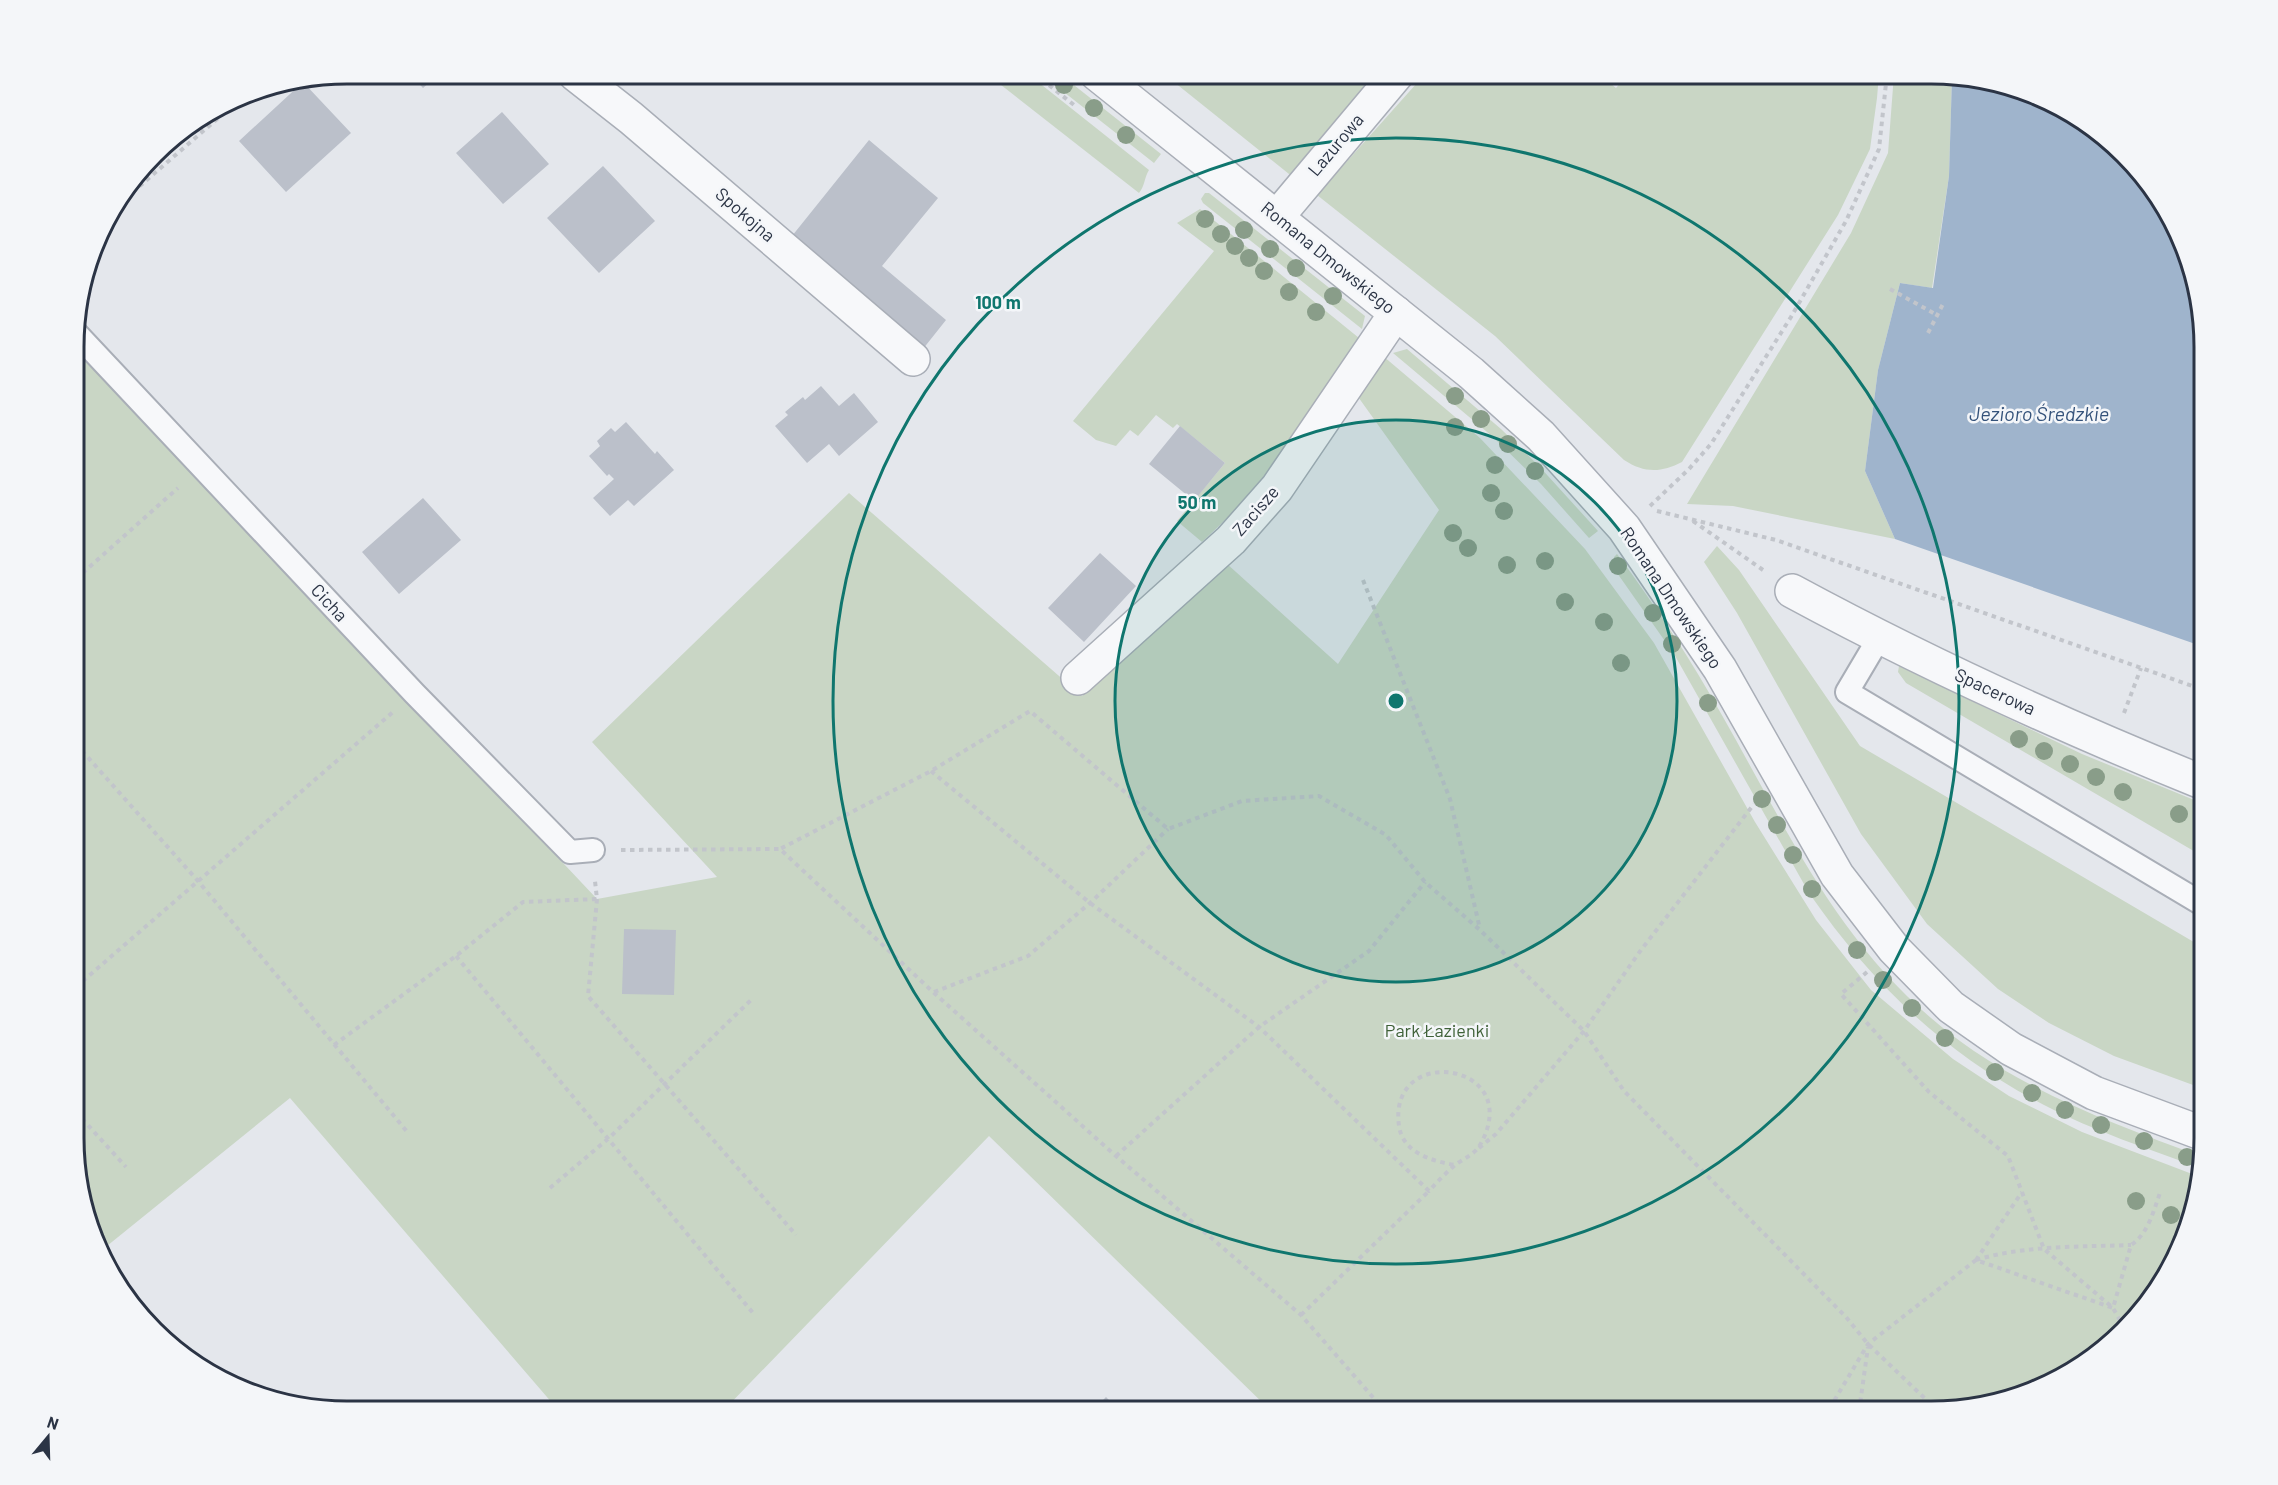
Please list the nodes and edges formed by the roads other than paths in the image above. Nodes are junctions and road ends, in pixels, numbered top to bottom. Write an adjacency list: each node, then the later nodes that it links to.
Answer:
1 (588, 84): 7 (street, Spokojna)
2 (1110, 84): 4 (street, Romana Dmowskiego)
3 (1388, 84): 4 (street, Lazurowa)
4 (1277, 217): 5 (street, Romana Dmowskiego)
5 (1396, 313): 10 (street, Zacisze); 14 (street, Romana Dmowskiego)
6 (84, 342): 12 (lane, Cicha)
7 (913, 359)
8 (1792, 591): 9 (street, Spacerowa)
9 (1879, 638): 11 (street, Spacerowa); 13 (lane)
10 (1078, 678)
11 (2194, 779)
12 (593, 850)
13 (2194, 899)
14 (2194, 1130)

